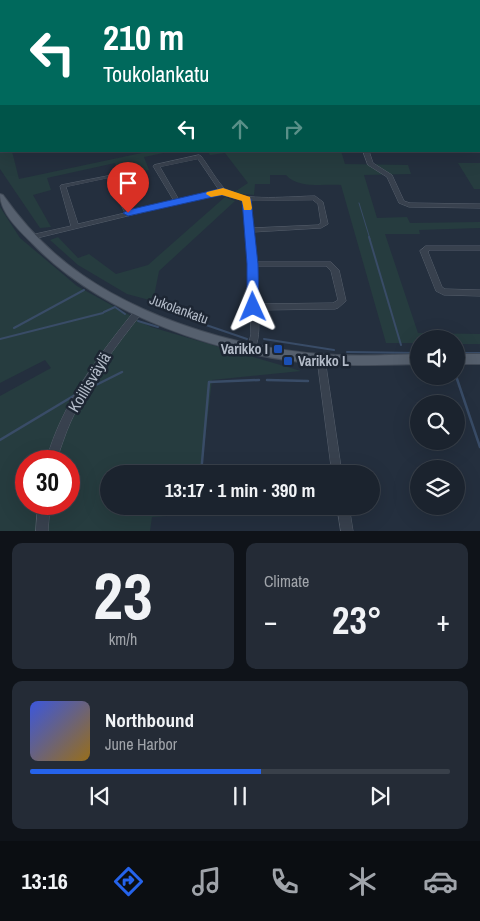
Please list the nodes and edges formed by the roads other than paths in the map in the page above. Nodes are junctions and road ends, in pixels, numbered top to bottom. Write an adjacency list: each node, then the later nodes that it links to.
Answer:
1 (366, 152): 6 (street)
2 (226, 193): 4 (street); 5 (street); 5 (street)
3 (0, 197): 10 (main road, Jukolankatu)
4 (246, 199): 9 (street); 9 (street)
5 (177, 201): 7 (street)
6 (480, 206)
7 (128, 213): 8 (street); 8 (street)
8 (75, 226): 10 (street)
9 (250, 230): 12 (street)
10 (33, 237): 15 (main road, Jukolankatu)
11 (480, 248): 13 (street)
12 (252, 264): 14 (street); 14 (street)
13 (480, 293)
14 (253, 307): 16 (street)
15 (139, 311): 16 (main road, Jukolankatu); 21 (street, Koillisväylä)
16 (252, 347): 17 (main road, Jukolankatu)
17 (321, 359): 20 (main road, Jukolankatu); 22 (street)
18 (465, 359): 19 (main road)
19 (480, 359)
20 (410, 360)
21 (55, 450)
22 (336, 465)
23 (43, 515): 25 (street)
24 (344, 515): 26 (street)
25 (42, 531)
26 (347, 531)

